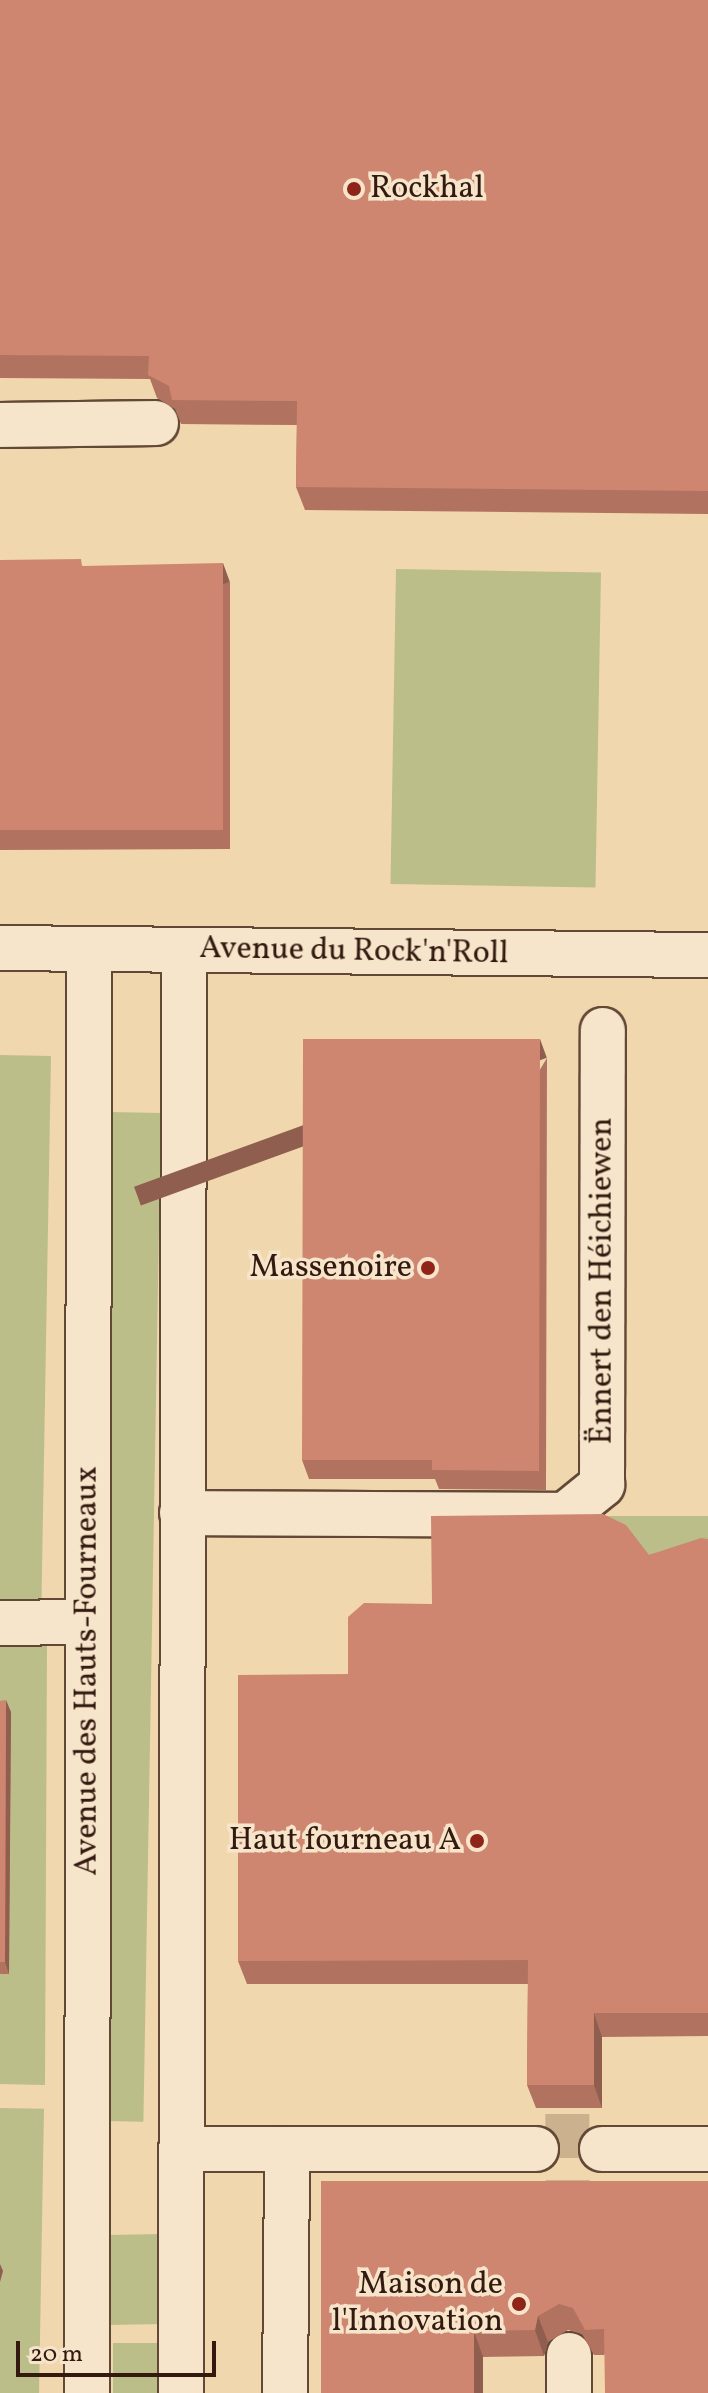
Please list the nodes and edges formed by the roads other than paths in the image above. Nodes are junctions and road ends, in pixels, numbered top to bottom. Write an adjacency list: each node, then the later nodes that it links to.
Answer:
1 (156, 423): 2 (street)
2 (0, 425)
3 (0, 948): 4 (street, Avenue du Rock'n'Roll)
4 (89, 949): 5 (street, Avenue du Rock'n'Roll); 9 (street, Avenue des Hauts-Fourneaux)
5 (184, 950): 6 (street, Avenue du Rock'n'Roll); 8 (street)
6 (708, 955)
7 (603, 1030): 8 (street, Ënnert den Héichiewen)
8 (182, 1513): 11 (street)
9 (88, 1622): 10 (street); 16 (street, Avenue des Hauts-Fourneaux)
10 (0, 1623)
11 (181, 2149): 12 (street); 17 (street)
12 (287, 2149): 13 (street); 18 (street)
13 (536, 2149)
14 (602, 2149): 15 (street)
15 (708, 2149)
16 (87, 2393)
17 (181, 2393)
18 (285, 2393)

